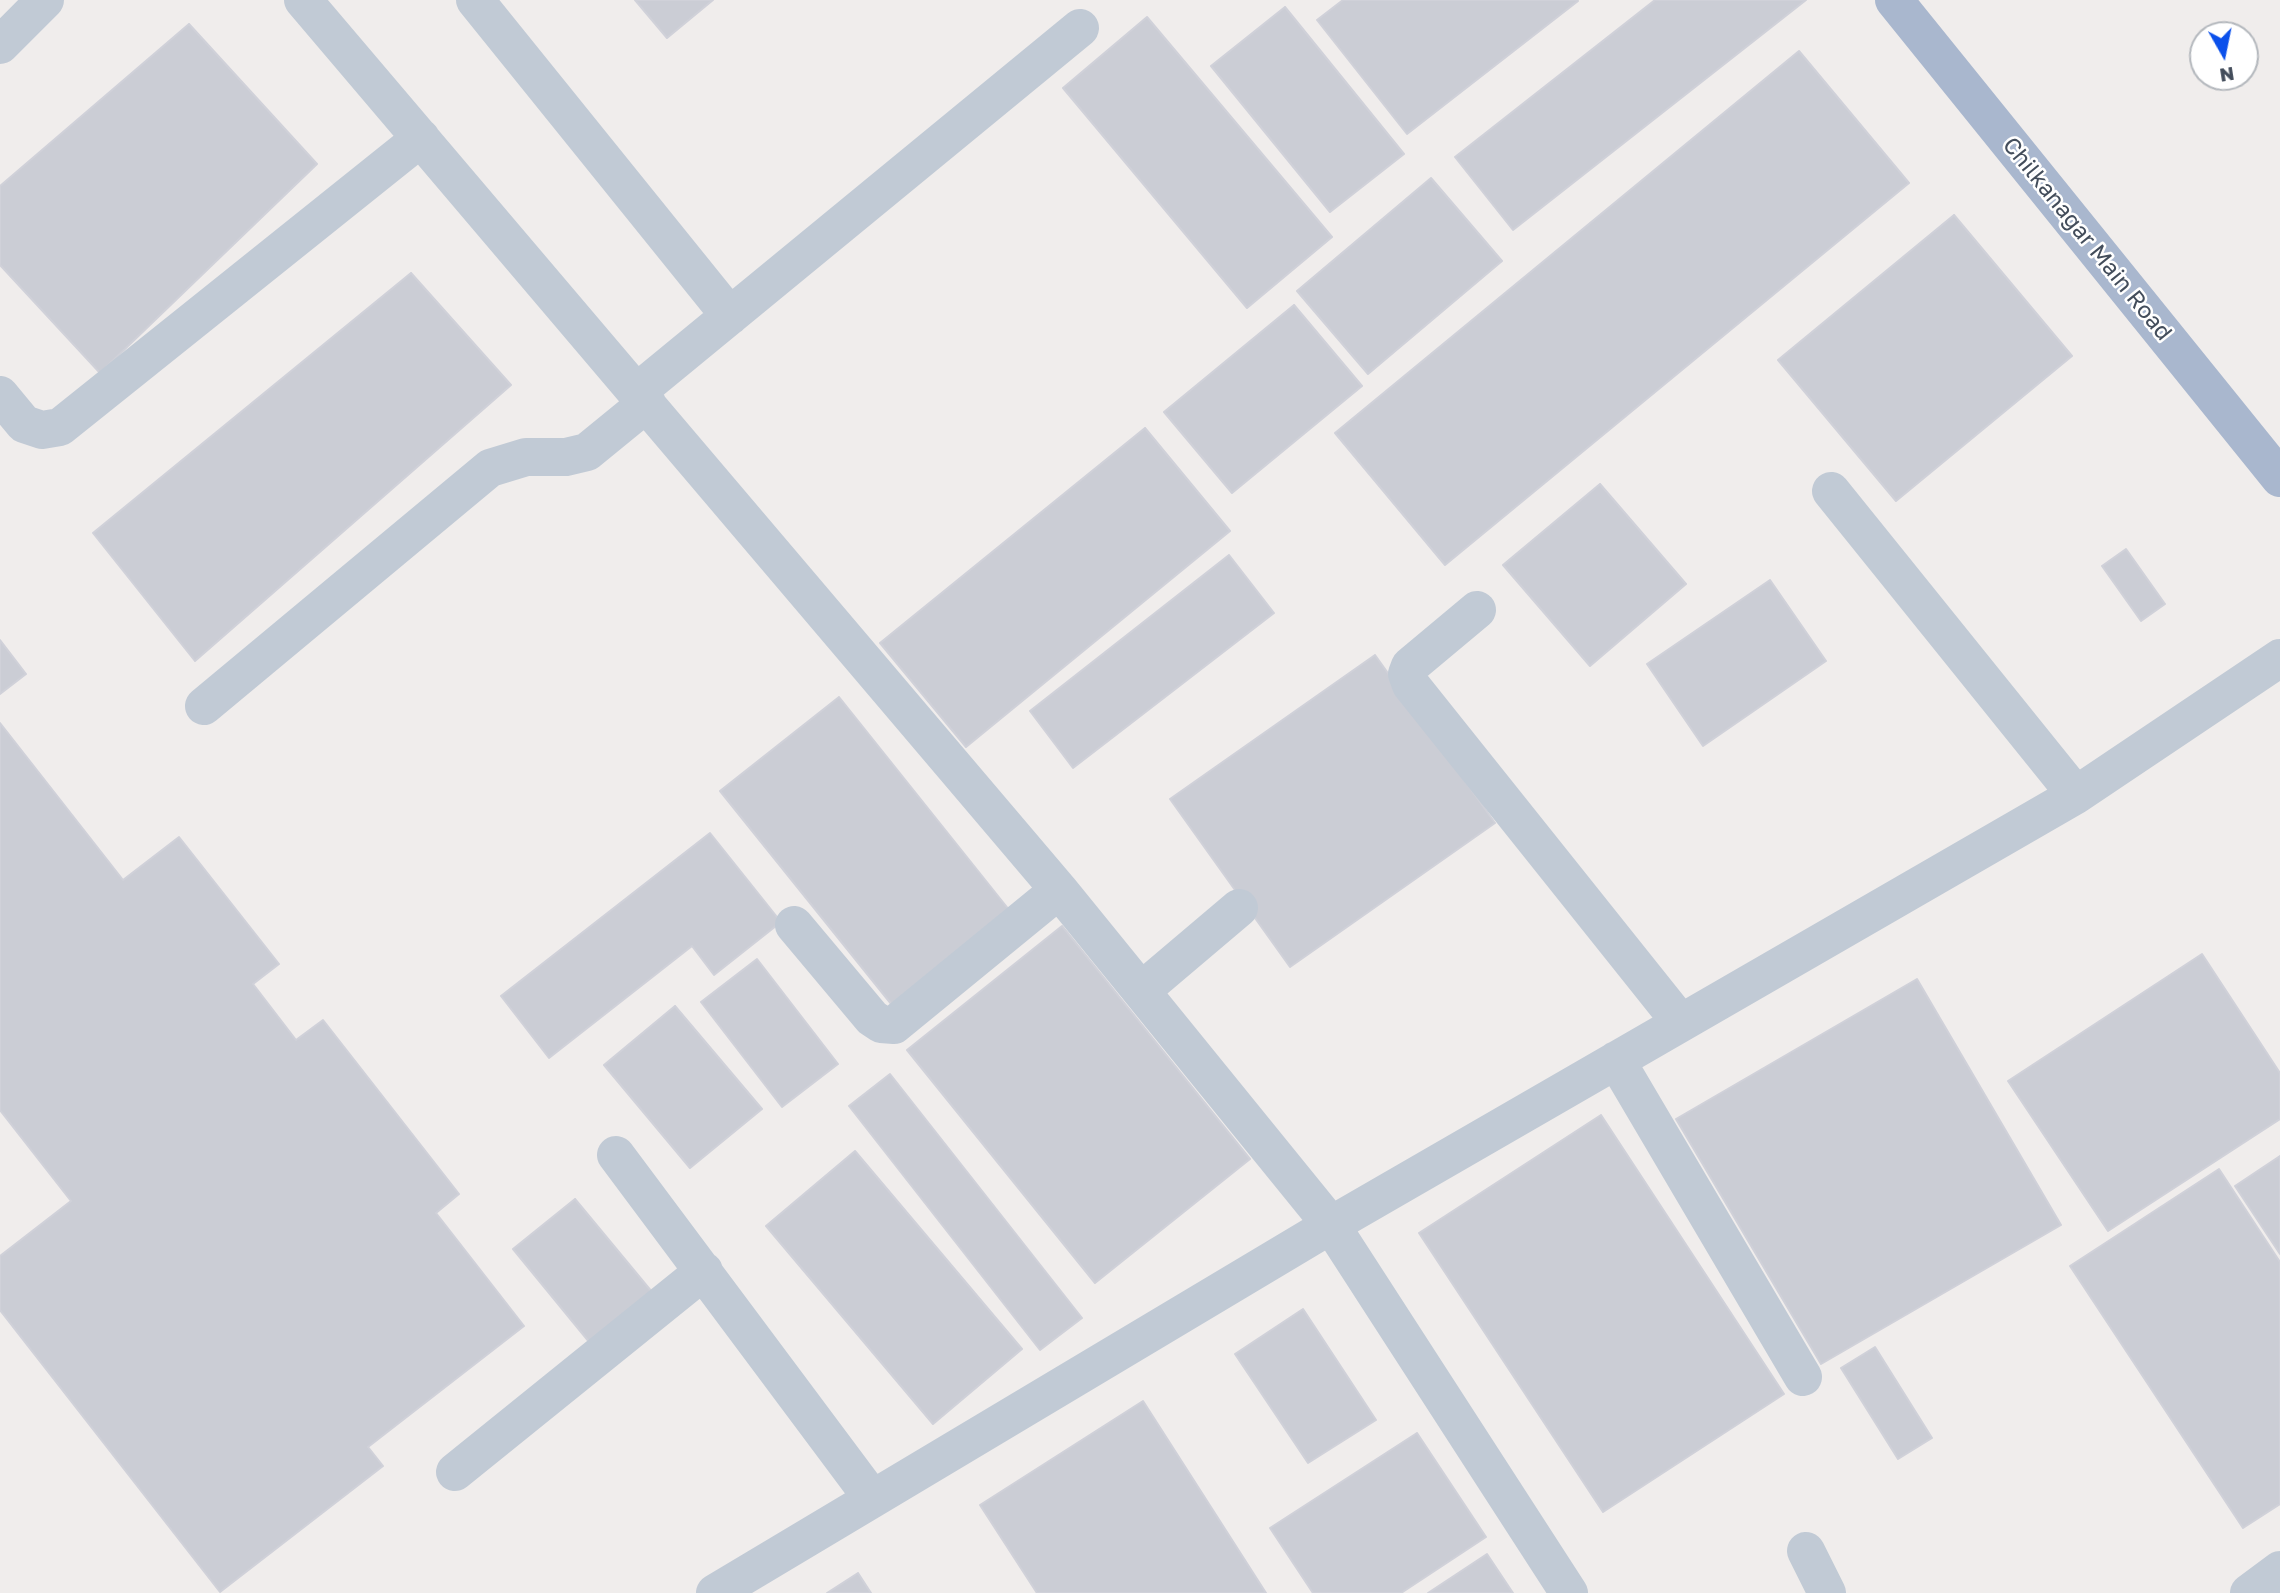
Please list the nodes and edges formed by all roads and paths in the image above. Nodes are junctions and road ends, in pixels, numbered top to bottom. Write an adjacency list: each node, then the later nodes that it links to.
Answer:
1 (45, 0): 6 (street)
2 (303, 0): 7 (street)
3 (475, 0): 8 (street)
4 (1894, 0): 11 (main road, Chilkanagar Main Road)
5 (1080, 28): 8 (street)
6 (0, 45)
7 (421, 138): 9 (street); 10 (street)
8 (730, 316): 10 (street)
9 (0, 395)
10 (642, 398): 15 (street); 17 (street)
11 (2280, 478)
12 (1831, 491): 16 (street)
13 (1478, 610): 21 (street)
14 (2280, 658): 16 (street)
15 (204, 706)
16 (2076, 795): 21 (street)
17 (1059, 890): 19 (street); 20 (street)
18 (1239, 908): 20 (street)
19 (794, 925)
20 (1141, 991): 24 (street)
21 (1681, 1023): 22 (street)
22 (1616, 1060): 24 (street); 26 (street)
23 (617, 1154): 25 (street)
24 (1331, 1225): 28 (street); 32 (street)
25 (704, 1271): 27 (street); 28 (street)
26 (1803, 1377)
27 (455, 1472)
28 (872, 1498): 31 (street)
29 (1806, 1551): 33 (street)
30 (2280, 1570): 34 (street)
31 (715, 1593)
32 (1569, 1593)
33 (1827, 1593)
34 (2249, 1593)

